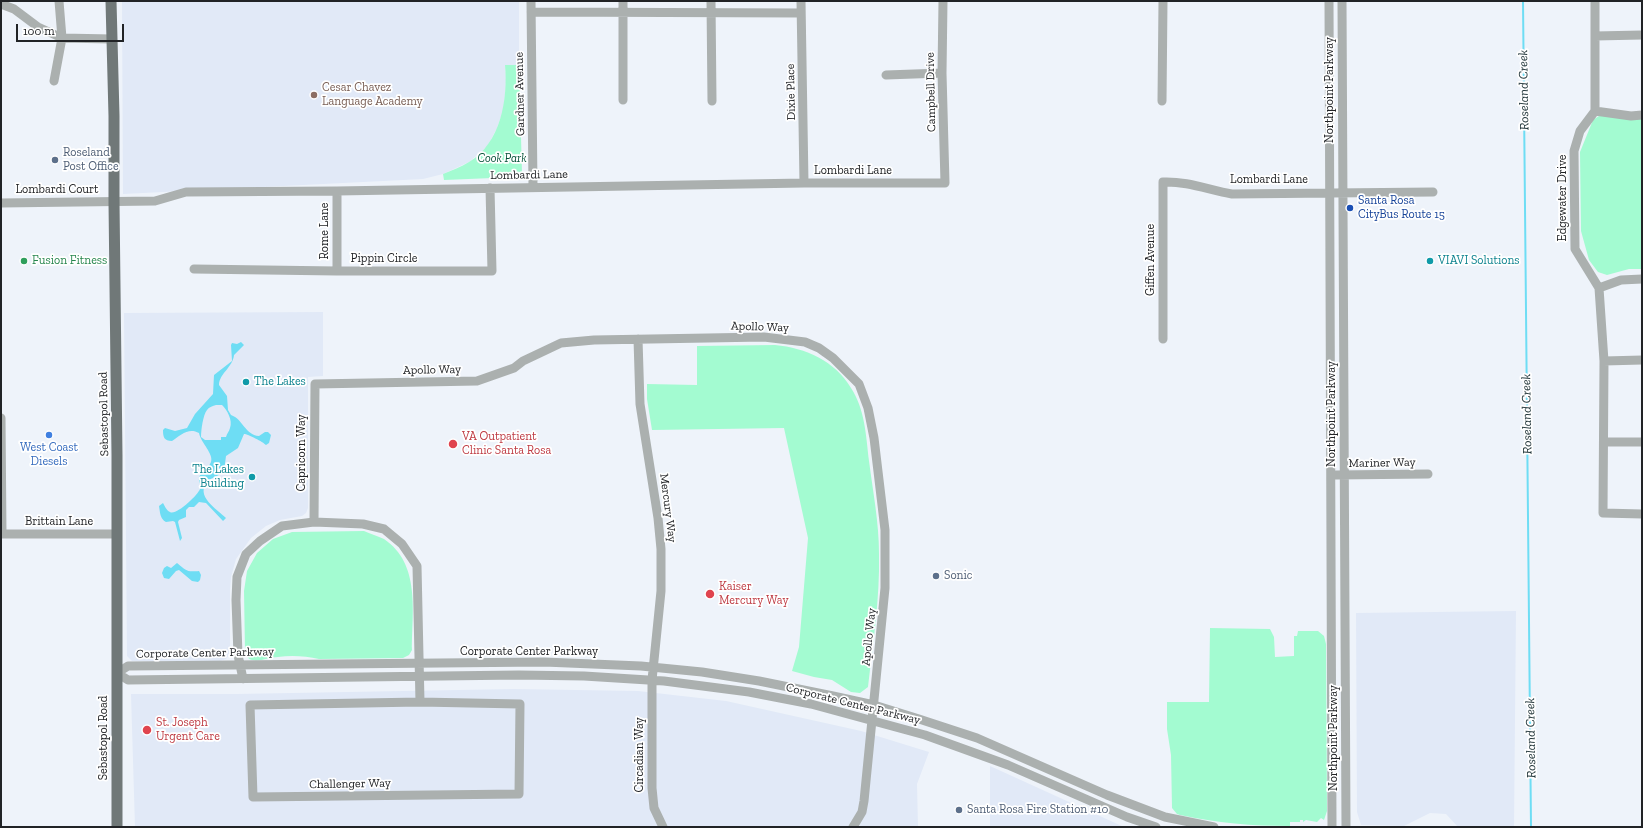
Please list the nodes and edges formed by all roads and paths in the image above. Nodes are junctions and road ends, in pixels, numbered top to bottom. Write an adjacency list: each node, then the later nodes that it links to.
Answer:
1 (59, 1): 19 (street)
2 (111, 1): 20 (main road, Sebastopol Road)
3 (531, 1): 13 (street, Gardner Avenue)
4 (623, 1): 14 (street)
5 (711, 1): 15 (street)
6 (801, 1): 16 (street, Dixie Place)
7 (943, 1): 21 (street, Campbell Drive)
8 (1163, 1): 26 (street)
9 (1329, 1): 35 (street, Northpoint Parkway)
10 (1342, 1): 36 (street, Northpoint Parkway)
11 (1595, 1): 18 (street)
12 (1, 4): 19 (street)
13 (531, 12): 14 (street); 32 (street, Gardner Avenue)
14 (623, 12): 15 (street); 24 (street)
15 (711, 13): 16 (street); 25 (street)
16 (801, 13): 30 (street, Dixie Place)
17 (1642, 35): 18 (street)
18 (1595, 36): 27 (street)
19 (62, 38): 20 (street); 23 (street)
20 (112, 39): 39 (main road, Sebastopol Road)
21 (942, 73): 22 (street); 31 (street, Campbell Drive)
22 (886, 75)
23 (54, 81)
24 (623, 100)
25 (712, 101)
26 (1162, 101)
27 (1595, 111): 28 (street); 43 (street, Edgewater Drive)
28 (1642, 115)
29 (1163, 182): 35 (street, Lombardi Lane); 44 (street, Giffen Avenue)
30 (804, 183): 31 (street, Lombardi Lane); 32 (street, Lombardi Lane)
31 (945, 183)
32 (533, 187): 33 (street, Lombardi Lane)
33 (490, 188): 34 (street, Lombardi Lane); 41 (street, Pippin Circle)
34 (337, 191): 39 (street, Lombardi Lane); 41 (street, Rome Lane)
35 (1329, 192): 36 (street, Lombardi Lane); 75 (street, Northpoint Parkway)
36 (1343, 192): 37 (street, Lombardi Lane); 53 (street, Northpoint Parkway)
37 (1433, 192)
38 (1, 202): 39 (street, Lombardi Court)
39 (114, 202): 57 (main road, Sebastopol Road)
40 (194, 269): 41 (street, Pippin Circle)
41 (337, 271)
42 (1642, 279): 43 (street)
43 (1599, 288): 47 (street, Edgewater Drive)
44 (1163, 339)
45 (638, 340): 48 (street, Apollo Way); 60 (street, Mercury Way); 66 (street, Apollo Way)
46 (1642, 360): 47 (street)
47 (1604, 361): 50 (street, Edgewater Drive)
48 (315, 384): 55 (street, Capricorn Way)
49 (1, 418): 56 (street)
50 (1604, 442): 51 (street); 54 (street, Edgewater Drive)
51 (1642, 442)
52 (1428, 474): 53 (street, Mariner Way)
53 (1340, 475): 76 (street, Northpoint Parkway)
54 (1642, 514)
55 (314, 522): 58 (street); 59 (street)
56 (1, 534): 57 (street, Brittain Lane)
57 (116, 534): 61 (main road, Sebastopol Road)
58 (420, 663): 59 (street, Corporate Center Parkway); 60 (street, Corporate Center Parkway); 62 (street)
59 (240, 666): 61 (street, Corporate Center Parkway); 63 (street)
60 (653, 667): 64 (street, Mercury Way); 66 (street, Corporate Center Parkway)
61 (117, 673): 63 (street, Corporate Center Parkway); 69 (main road, Sebastopol Road)
62 (420, 677): 63 (street, Corporate Center Parkway); 64 (street, Corporate Center Parkway); 65 (street)
63 (243, 679)
64 (652, 680): 67 (street, Corporate Center Parkway); 70 (street, Circadian Way)
65 (420, 702): 65 (street, Challenger Way)
66 (874, 705): 67 (street, Apollo Way); 68 (street, Corporate Center Parkway)
67 (872, 720): 71 (street); 72 (street, Corporate Center Parkway)
68 (1164, 817): 73 (street); 74 (street, Corporate Center Parkway)
69 (117, 827)
70 (663, 827)
71 (854, 827)
72 (1156, 827)
73 (1164, 827)
74 (1214, 827)
75 (1332, 827)
76 (1346, 827)

